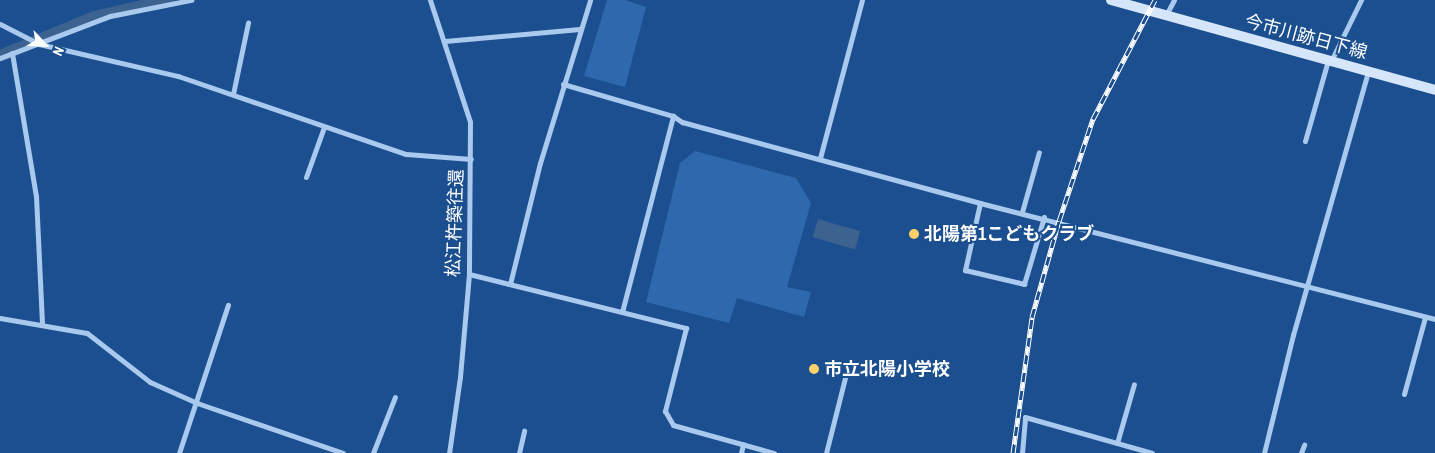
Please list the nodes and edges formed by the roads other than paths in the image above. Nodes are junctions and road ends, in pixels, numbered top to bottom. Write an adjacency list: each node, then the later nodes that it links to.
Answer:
1 (191, 0): 13 (street)
2 (430, 0): 12 (street, 松江杵築往還)
3 (590, 0): 11 (street)
4 (862, 0): 25 (street)
5 (1111, 0): 8 (street, 今市川跡日下線)
6 (1174, 0): 8 (street)
7 (1361, 0): 16 (street)
8 (1166, 15): 16 (street, 今市川跡日下線)
9 (248, 23): 20 (street)
10 (0, 24): 13 (street)
11 (579, 29): 12 (street); 18 (street)
12 (445, 41): 26 (street, 松江杵築往還)
13 (38, 44): 14 (street); 20 (street)
14 (12, 53): 15 (street); 39 (street)
15 (0, 58)
16 (1329, 60): 17 (street, 今市川跡日下線); 23 (street)
17 (1368, 71): 19 (street, 今市川跡日下線); 33 (street)
18 (563, 84): 21 (street); 32 (street)
19 (1435, 90)
20 (233, 94): 22 (street)
21 (673, 116): 25 (street); 35 (street)
22 (324, 127): 26 (street); 27 (street)
23 (1305, 141)
24 (1039, 152): 29 (street)
25 (820, 158): 28 (street)
26 (471, 159): 31 (street, 松江杵築往還)
27 (306, 177)
28 (980, 203): 29 (street); 30 (street)
29 (1022, 212): 30 (street)
30 (1044, 217): 33 (street)
31 (468, 274): 32 (street); 52 (street, 松江杵築往還)
32 (510, 284): 35 (street)
33 (1306, 287): 36 (street); 59 (street)
34 (228, 305): 44 (street)
35 (622, 312): 47 (street)
36 (1425, 317): 38 (street); 42 (street)
37 (0, 318): 39 (street)
38 (1435, 319)
39 (42, 324): 44 (street)
40 (846, 374): 56 (street)
41 (1134, 384): 46 (street)
42 (1404, 394)
43 (395, 397): 51 (street)
44 (197, 403): 49 (street); 50 (street)
45 (524, 431): 53 (street)
46 (1118, 443): 57 (street); 58 (street)
47 (743, 444): 54 (street); 55 (street)
48 (1304, 445): 60 (street)
49 (179, 453)
50 (343, 453)
51 (373, 453)
52 (449, 453)
53 (518, 453)
54 (740, 453)
55 (774, 453)
56 (826, 453)
57 (1022, 453)
58 (1152, 453)
59 (1264, 453)
60 (1301, 453)

